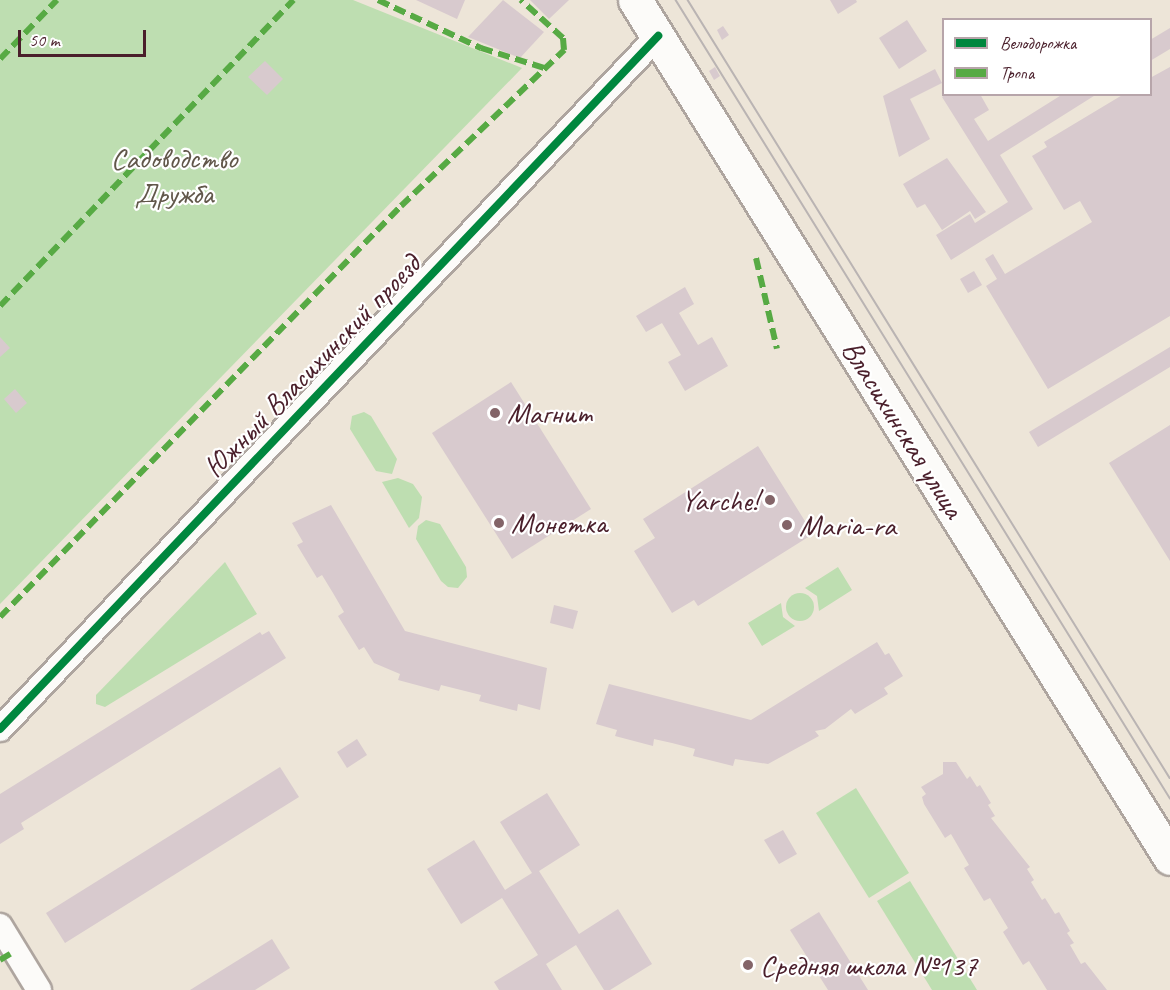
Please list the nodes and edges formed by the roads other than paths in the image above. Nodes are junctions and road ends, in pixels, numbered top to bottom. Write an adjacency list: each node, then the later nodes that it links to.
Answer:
1 (635, 0): 2 (highway, Власихинская улица)
2 (658, 36): 3 (street, Южный Власихинский проезд); 4 (highway, Власихинская улица)
3 (0, 729)
4 (1170, 858)
5 (0, 926): 6 (street)
6 (39, 990)

